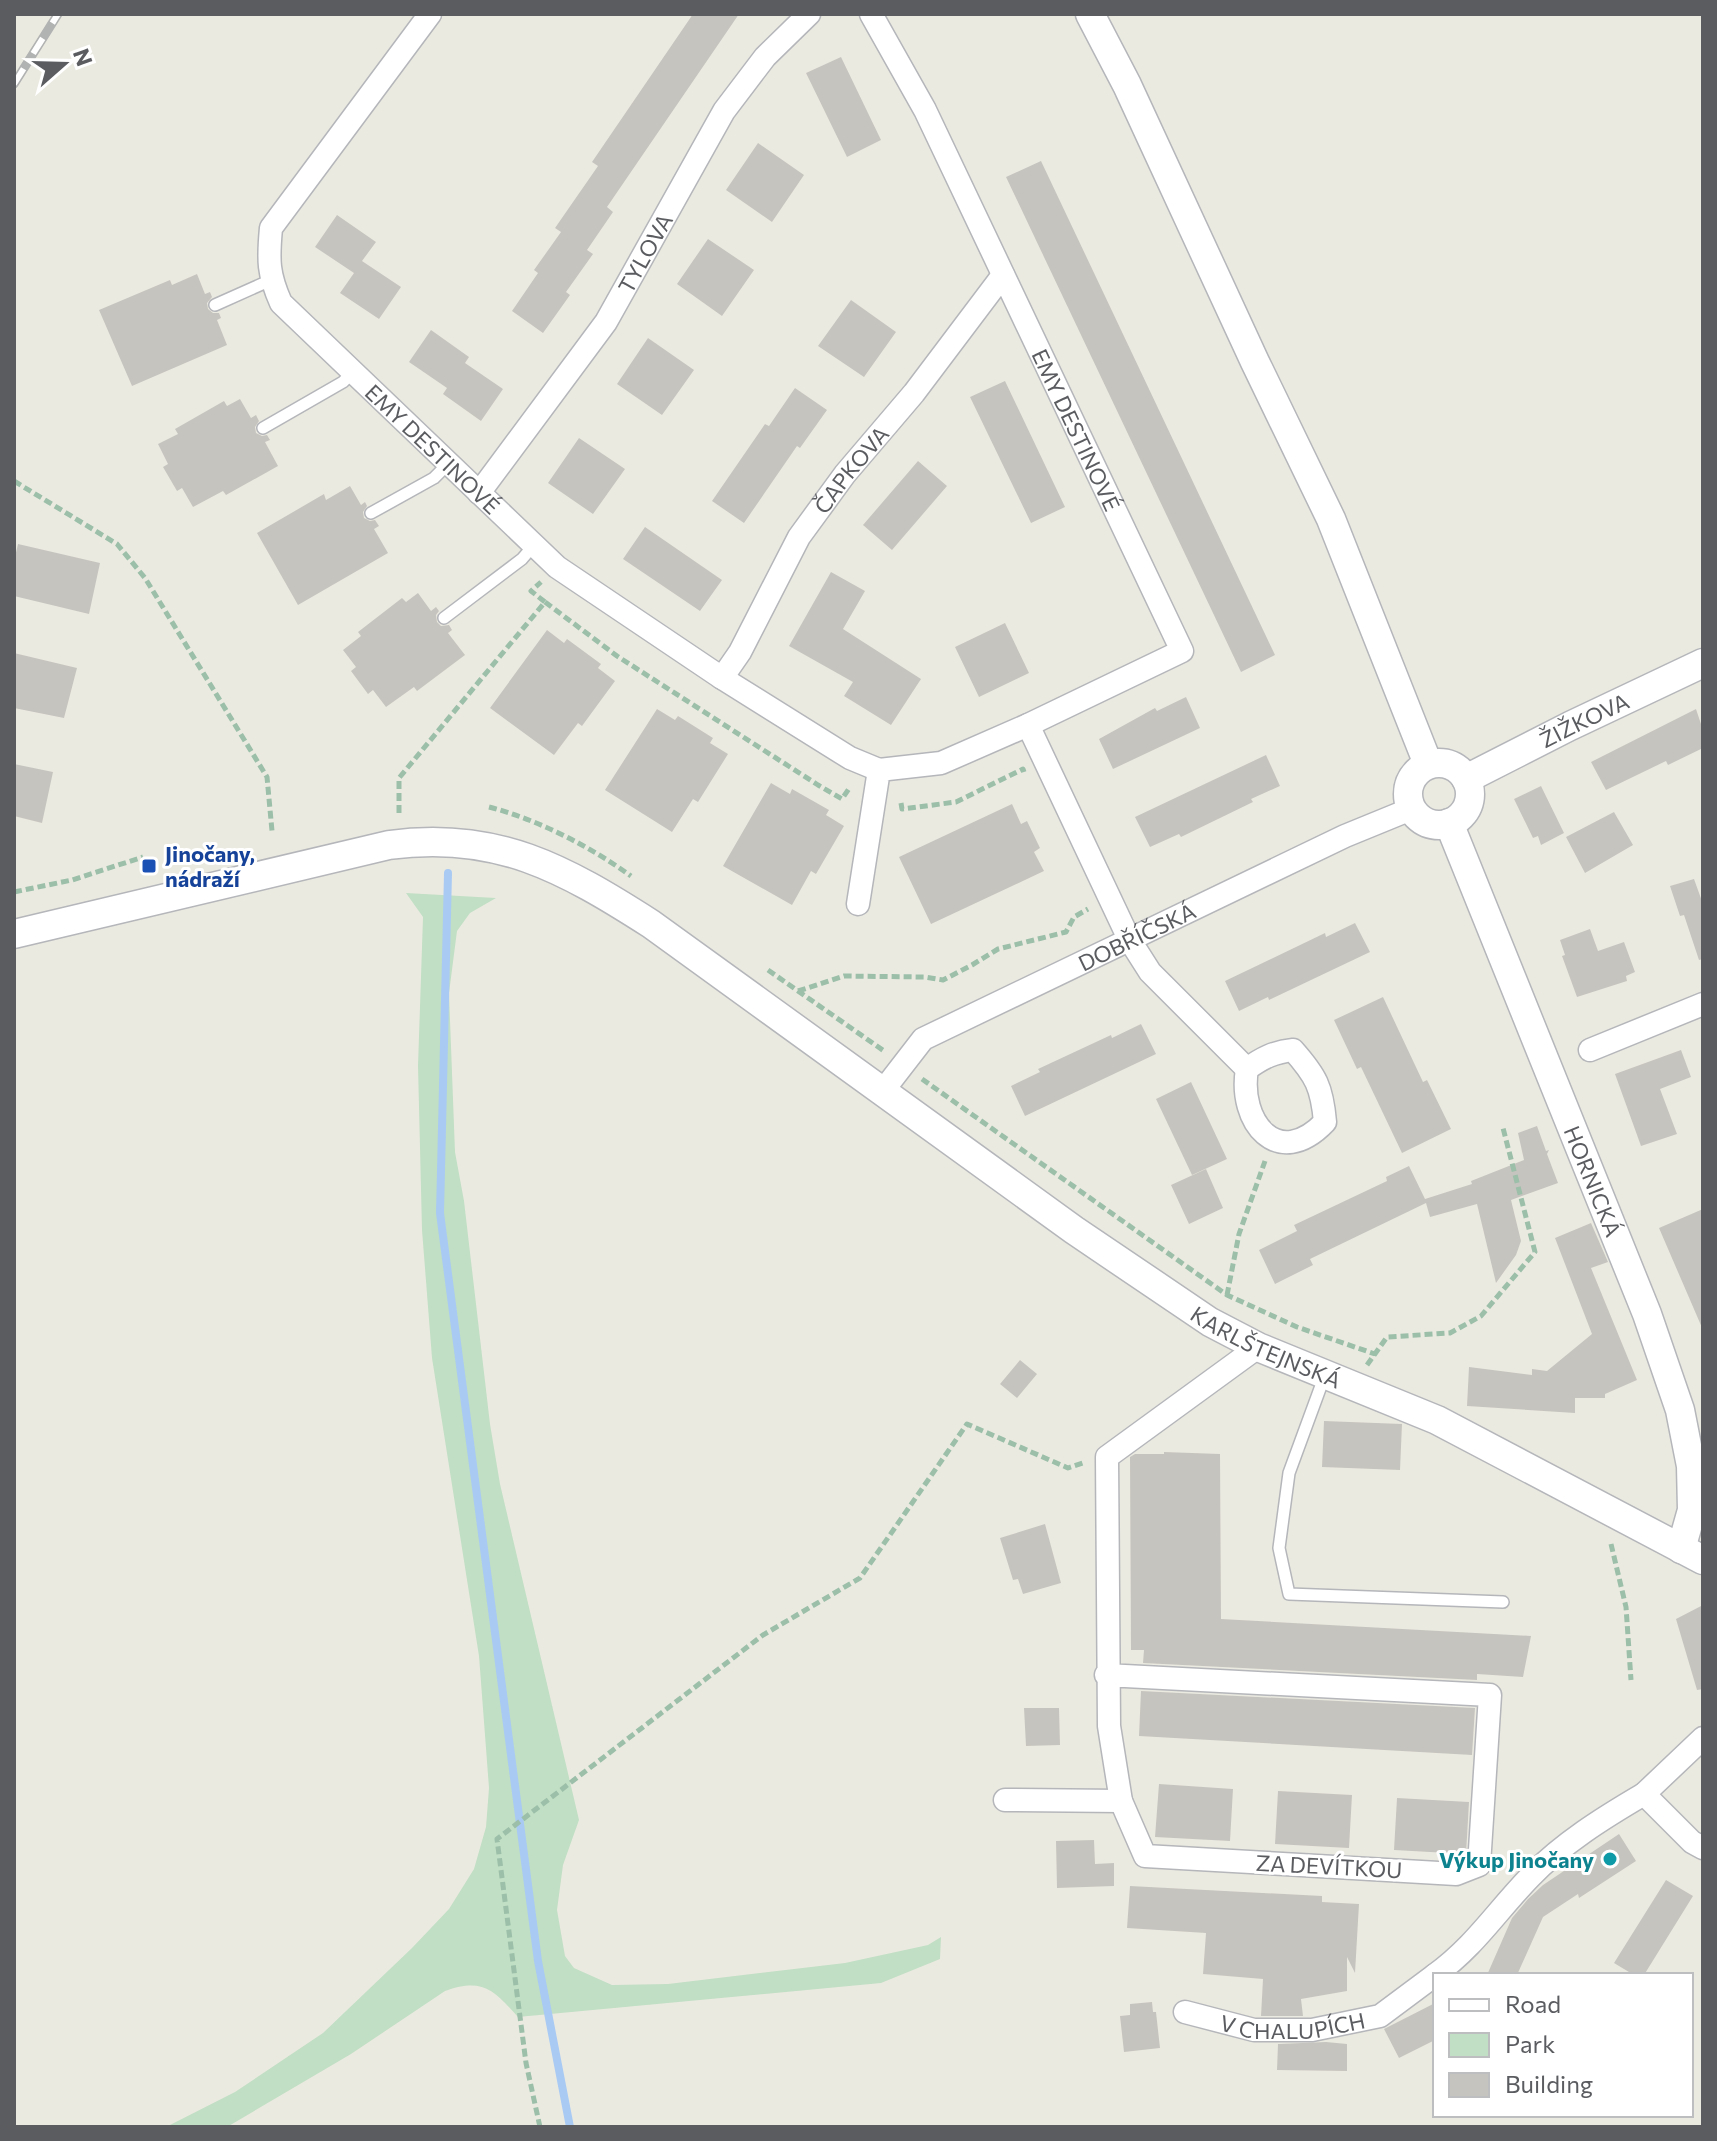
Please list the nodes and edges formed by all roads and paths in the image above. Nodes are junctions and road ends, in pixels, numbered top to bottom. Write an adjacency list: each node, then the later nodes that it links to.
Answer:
1 (430, 14): 6 (street)
2 (809, 14): 12 (street, TYLOVA)
3 (871, 14): 5 (street, EMY DESTINOVÉ)
4 (1090, 14): 21 (street)
5 (1003, 275): 19 (street, ČAPKOVA); 20 (street, EMY DESTINOVÉ)
6 (271, 280): 7 (lane); 8 (street, EMY DESTINOVÉ)
7 (215, 305)
8 (353, 372): 9 (lane); 10 (street, EMY DESTINOVÉ)
9 (263, 428)
10 (448, 464): 12 (street, EMY DESTINOVÉ); 13 (lane)
11 (14, 481): 30 (path)
12 (479, 493): 14 (street, EMY DESTINOVÉ)
13 (371, 513)
14 (534, 545): 15 (street, EMY DESTINOVÉ); 17 (lane)
15 (557, 567): 16 (path); 19 (street, EMY DESTINOVÉ)
16 (545, 602): 24 (path); 28 (path)
17 (444, 618)
18 (1703, 663): 23 (street, ŽIŽKOVA)
19 (722, 678): 22 (street, EMY DESTINOVÉ)
20 (1028, 725): 22 (street, EMY DESTINOVÉ); 34 (street)
21 (1428, 764): 23 (street); 27 (street)
22 (879, 770): 35 (street)
23 (1466, 779): 29 (street)
24 (854, 781)
25 (1029, 783): 26 (path)
26 (901, 799)
27 (1411, 809): 29 (street); 38 (street, DOBŘÍČSKÁ)
28 (399, 813)
29 (1449, 823): 54 (street, HORNICKÁ)
30 (272, 831)
31 (143, 857): 32 (path)
32 (14, 892)
33 (1081, 895): 36 (path)
34 (1110, 897): 36 (path); 38 (street)
35 (858, 904)
36 (1088, 909): 39 (path)
37 (14, 934): 44 (street, KARLŠTEJNSKÁ)
38 (1129, 939): 42 (street); 44 (street, DOBŘÍČSKÁ)
39 (798, 991)
40 (1703, 1004): 41 (street)
41 (1590, 1050)
42 (1247, 1069): 46 (street); 46 (street)
43 (915, 1074): 47 (path)
44 (882, 1092): 48 (street, KARLŠTEJNSKÁ)
45 (1503, 1128): 49 (path)
46 (1272, 1141): 47 (path)
47 (1227, 1295): 49 (path)
48 (1258, 1347): 50 (street, KARLŠTEJNSKÁ); 52 (street)
49 (1375, 1354): 51 (path)
50 (1325, 1374): 51 (street, KARLŠTEJNSKÁ); 55 (lane)
51 (1353, 1385): 53 (street, KARLŠTEJNSKÁ)
52 (1107, 1457): 56 (street, ZA DEVÍTKOU); 66 (path)
53 (1595, 1502): 54 (street, KARLŠTEJNSKÁ); 57 (path)
54 (1692, 1554)
55 (1503, 1602)
56 (1106, 1675): 61 (street, ZA DEVÍTKOU); 61 (street, ZA DEVÍTKOU)
57 (1631, 1680)
58 (1703, 1738): 59 (street, V CHALUPÍCH)
59 (1644, 1794): 62 (street); 63 (street, V CHALUPÍCH)
60 (1005, 1800): 61 (street)
61 (1121, 1801)
62 (1703, 1848)
63 (1438, 1973)
64 (1433, 1976): 65 (street, V CHALUPÍCH)
65 (1185, 2012)
66 (540, 2127)

